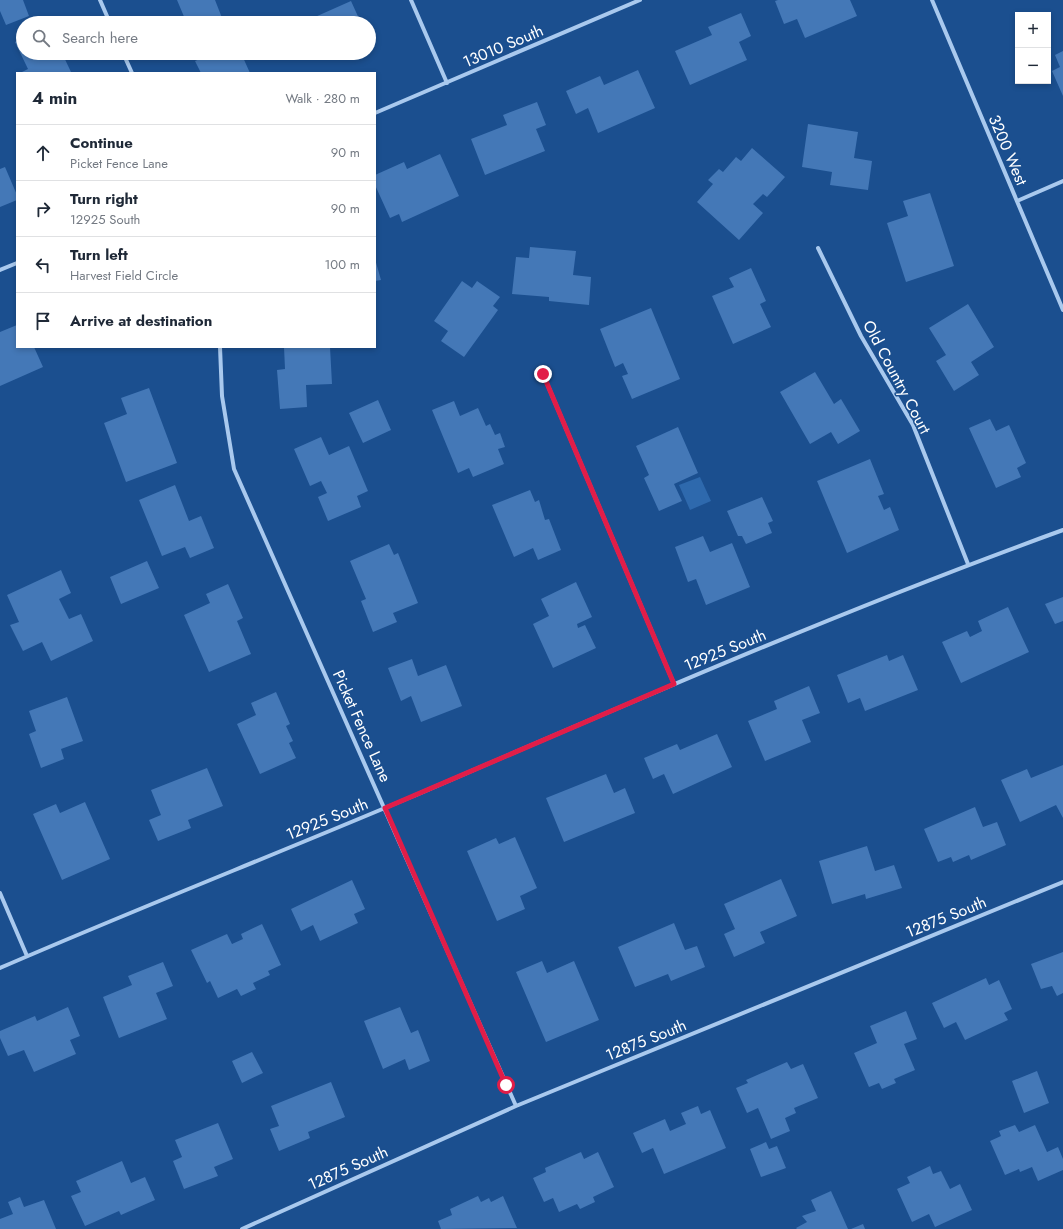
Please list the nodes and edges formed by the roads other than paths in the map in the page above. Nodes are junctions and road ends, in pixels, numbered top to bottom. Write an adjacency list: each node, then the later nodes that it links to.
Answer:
1 (100, 0): 5 (street)
2 (411, 0): 8 (street)
3 (640, 0): 8 (street, 13010 South)
4 (932, 0): 11 (street, 3200 West)
5 (107, 16)
6 (126, 60): 7 (street)
7 (132, 72)
8 (447, 83): 9 (street, 13010 South)
9 (376, 113)
10 (1063, 181): 11 (street)
11 (1017, 201): 15 (street, 3200 West)
12 (818, 248): 19 (street, Old Country Court)
13 (16, 263): 14 (street)
14 (0, 270)
15 (1063, 310)
16 (220, 348): 21 (street, Picket Fence Lane)
17 (543, 374): 20 (street)
18 (1063, 530): 19 (street, 12925 South)
19 (968, 564): 20 (street, 12925 South)
20 (674, 684): 21 (street, 12925 South)
21 (385, 808): 24 (street, 12925 South); 26 (street, Picket Fence Lane)
22 (1063, 882): 26 (street, 12875 South)
23 (0, 893): 24 (street)
24 (27, 956): 25 (street, 12925 South)
25 (0, 968)
26 (516, 1106): 27 (street, 12875 South)
27 (242, 1229)

